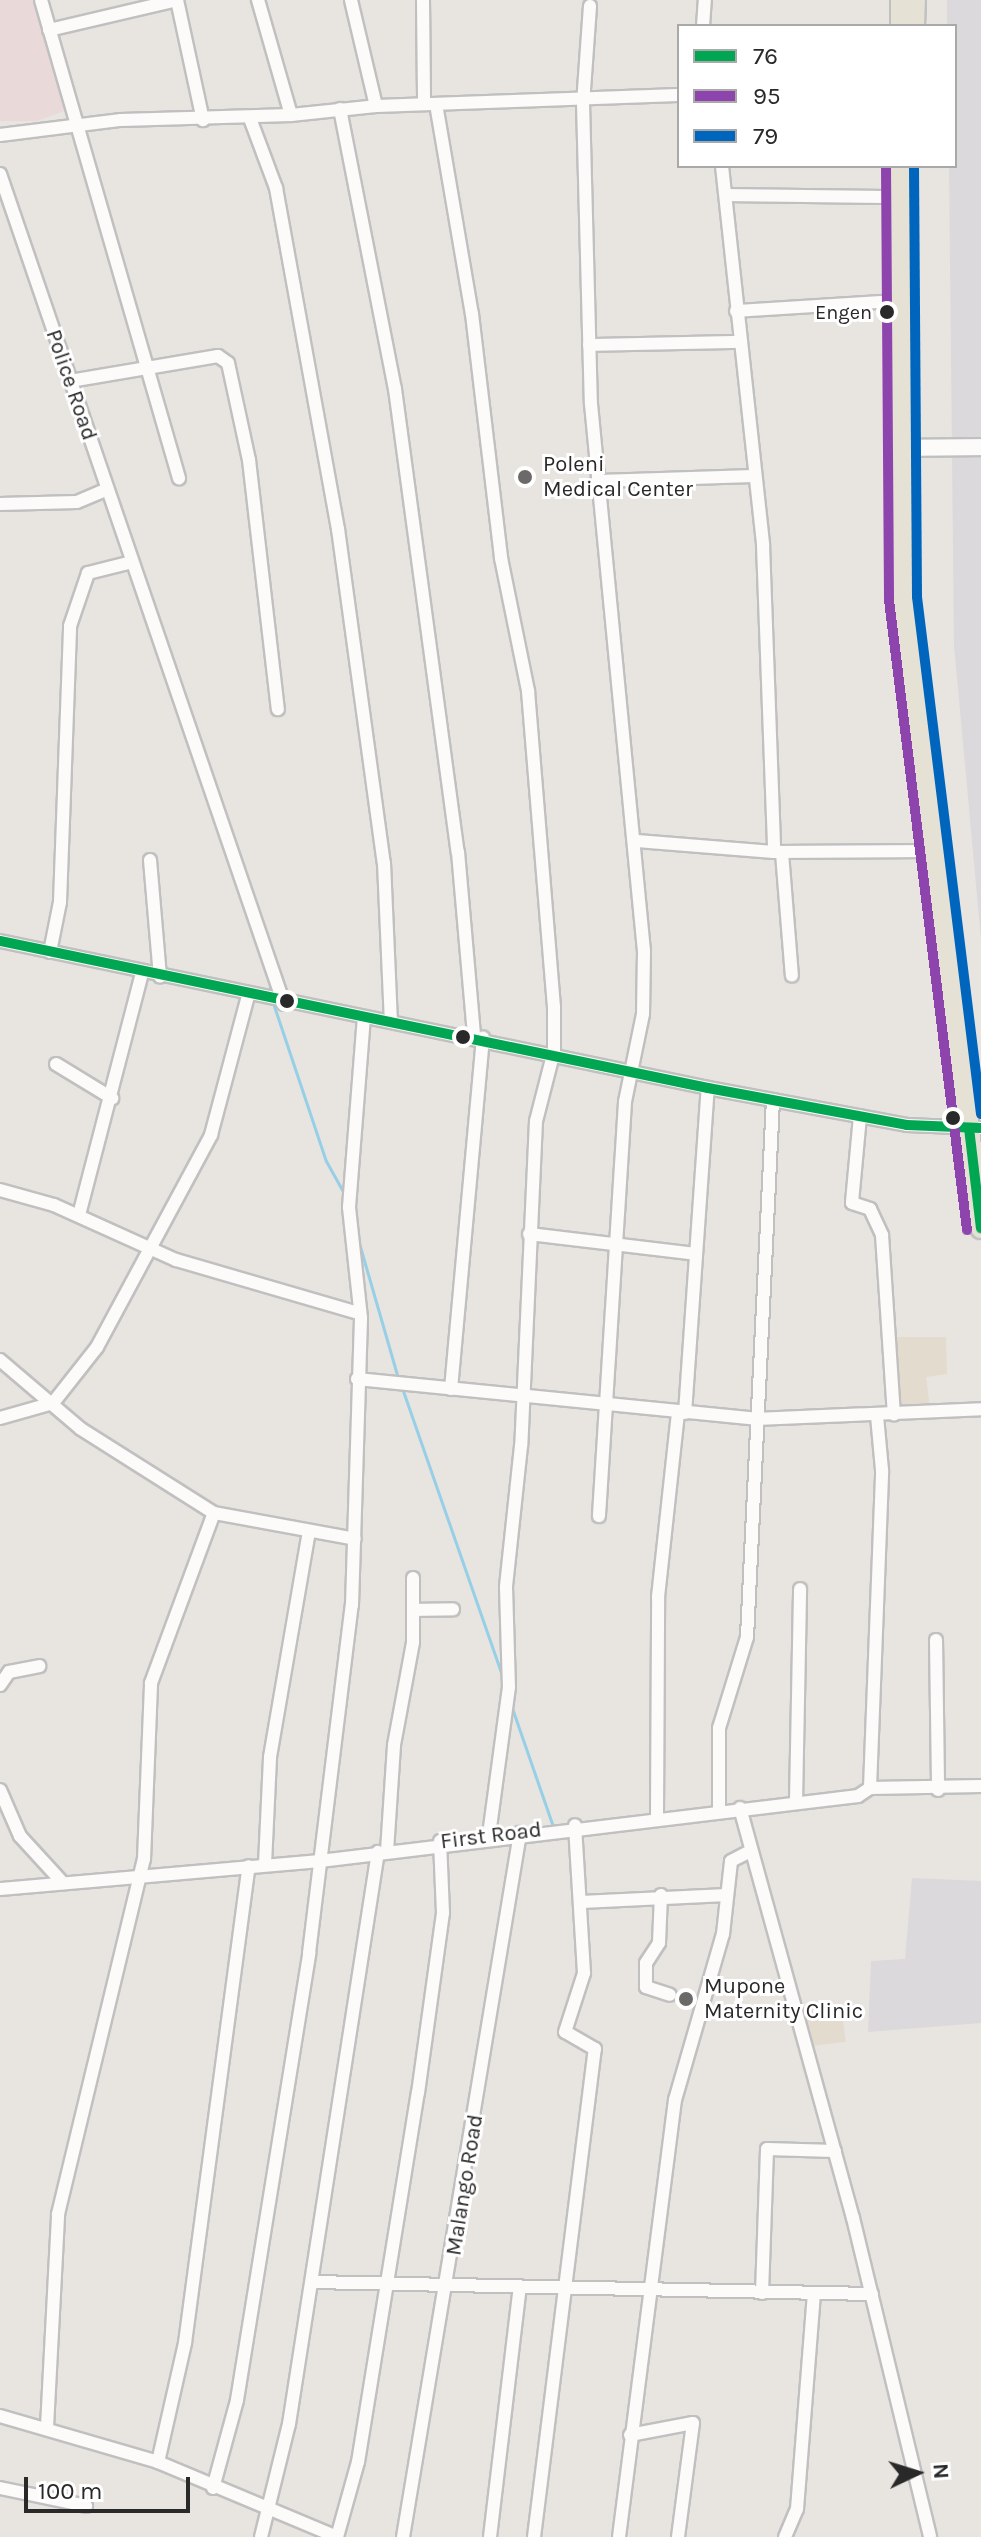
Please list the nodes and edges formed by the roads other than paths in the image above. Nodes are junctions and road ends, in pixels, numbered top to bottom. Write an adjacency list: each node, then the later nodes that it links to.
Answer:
1 (41, 0): 13 (street)
2 (177, 0): 13 (street); 20 (street)
3 (258, 0): 19 (street)
4 (351, 0): 17 (street)
5 (423, 0): 16 (street)
6 (705, 0): 10 (street)
7 (901, 0): 11 (main road)
8 (915, 0): 12 (main road)
9 (590, 6): 15 (street)
10 (703, 24)
11 (901, 24)
12 (914, 24)
13 (49, 30): 22 (street)
14 (677, 95): 15 (street)
15 (583, 103): 16 (street); 33 (street)
16 (430, 104): 17 (street); 59 (street)
17 (376, 106): 18 (street)
18 (340, 109): 19 (street); 58 (street)
19 (291, 115): 21 (street)
20 (203, 120): 21 (street); 22 (street)
21 (251, 121): 57 (street)
22 (75, 124): 23 (street); 34 (street)
23 (0, 135)
24 (723, 168): 28 (street)
25 (900, 168): 29 (main road)
26 (913, 168): 30 (main road)
27 (0, 174): 35 (street, Police Road)
28 (730, 195): 29 (street); 31 (street)
29 (899, 197): 30 (main road)
30 (905, 300): 31 (street); 36 (main road)
31 (736, 311): 32 (street)
32 (738, 342): 33 (street); 38 (street)
33 (589, 345): 40 (street)
34 (142, 365): 35 (street); 39 (street); 44 (street)
35 (70, 381): 41 (street, Police Road)
36 (905, 447): 37 (street); 46 (main road); 66 (main road)
37 (981, 447)
38 (755, 476): 40 (street); 47 (street)
39 (179, 479)
40 (597, 481): 45 (street)
41 (107, 489): 42 (street); 43 (street, Police Road)
42 (0, 504)
43 (132, 562): 50 (street); 55 (street, Police Road)
44 (278, 709)
45 (637, 841): 47 (street); 61 (street)
46 (932, 851): 47 (street); 66 (main road)
47 (778, 852): 52 (street)
48 (150, 860): 53 (street)
49 (0, 941): 50 (street)
50 (50, 952): 51 (street)
51 (142, 973): 53 (street); 63 (street)
52 (792, 976)
53 (160, 977): 54 (street)
54 (248, 996): 55 (street); 72 (street)
55 (284, 1004): 56 (street)
56 (364, 1018): 57 (street); 74 (street)
57 (391, 1021): 58 (street)
58 (479, 1037): 59 (street); 77 (street)
59 (554, 1051): 61 (street); 70 (street)
60 (56, 1064): 63 (street)
61 (630, 1070): 62 (street); 71 (street)
62 (708, 1088): 64 (street); 73 (street)
63 (112, 1098): 68 (street)
64 (773, 1100): 65 (street); 86 (street)
65 (860, 1116): 66 (street); 83 (street)
66 (975, 1128): 69 (main road)
67 (0, 1190): 68 (street)
68 (79, 1215): 72 (street)
69 (981, 1228)
70 (529, 1234): 71 (street); 78 (street)
71 (620, 1245): 73 (street); 80 (street)
72 (148, 1249): 74 (street); 79 (street)
73 (696, 1254): 82 (street)
74 (359, 1313): 76 (street)
75 (0, 1360): 79 (street)
76 (357, 1379): 77 (street); 90 (street)
77 (451, 1389): 78 (street)
78 (522, 1397): 80 (street); 108 (street)
79 (53, 1403): 85 (street); 87 (street)
80 (611, 1406): 82 (street); 88 (street)
81 (981, 1409): 83 (street)
82 (681, 1413): 86 (street); 105 (street)
83 (894, 1415): 84 (street)
84 (877, 1416): 86 (street); 99 (street)
85 (0, 1418)
86 (756, 1419): 104 (street)
87 (214, 1513): 89 (street); 115 (street)
88 (599, 1516)
89 (309, 1532): 90 (street); 113 (street)
90 (355, 1539): 112 (street)
91 (413, 1578): 94 (street)
92 (800, 1589): 102 (street)
93 (453, 1609): 94 (street)
94 (414, 1610): 110 (street)
95 (936, 1640): 101 (street)
96 (39, 1666): 97 (street)
97 (0, 1685)
98 (981, 1786): 101 (street, First Road)
99 (870, 1788): 101 (street, First Road); 102 (street, First Road)
100 (0, 1790): 116 (street)
101 (938, 1790)
102 (796, 1802): 103 (street, First Road)
103 (740, 1808): 104 (street, First Road); 111 (street)
104 (719, 1810): 105 (street, First Road)
105 (657, 1816): 106 (street, First Road)
106 (575, 1825): 107 (street, First Road); 120 (street)
107 (520, 1833): 108 (street, First Road); 125 (street, Malango Road)
108 (489, 1835): 109 (street, First Road)
109 (440, 1841): 110 (street, First Road); 124 (street)
110 (383, 1852): 112 (street, First Road); 123 (street)
111 (749, 1852): 119 (street); 122 (street)
112 (320, 1861): 113 (street, First Road); 137 (street)
113 (265, 1864): 114 (street, First Road)
114 (249, 1866): 115 (street, First Road); 135 (street)
115 (141, 1876): 116 (street, First Road); 133 (street)
116 (63, 1883): 117 (street, First Road)
117 (0, 1889)
118 (661, 1895): 119 (street); 120 (street); 121 (street)
119 (726, 1895): 127 (street)
120 (582, 1902): 126 (street)
121 (670, 1995)
122 (835, 2151): 129 (street); 131 (street)
123 (312, 2282): 124 (street); 139 (street)
124 (384, 2287): 125 (street); 141 (street)
125 (447, 2288): 128 (street); 142 (street, Malango Road)
126 (564, 2290): 127 (street); 128 (street); 144 (street)
127 (647, 2291): 129 (street); 134 (street)
128 (519, 2292): 143 (street)
129 (762, 2293): 130 (street)
130 (814, 2294): 131 (street); 147 (street)
131 (872, 2294): 148 (street)
132 (0, 2416): 133 (street)
133 (47, 2427): 135 (street)
134 (630, 2435): 145 (street); 146 (street)
135 (158, 2462): 137 (street)
136 (0, 2488): 138 (street)
137 (213, 2488): 139 (street)
138 (86, 2506)
139 (269, 2507): 140 (street); 141 (street)
140 (261, 2537)
141 (337, 2537)
142 (403, 2537)
143 (490, 2537)
144 (534, 2537)
145 (619, 2537)
146 (678, 2537)
147 (785, 2537)
148 (930, 2537)

